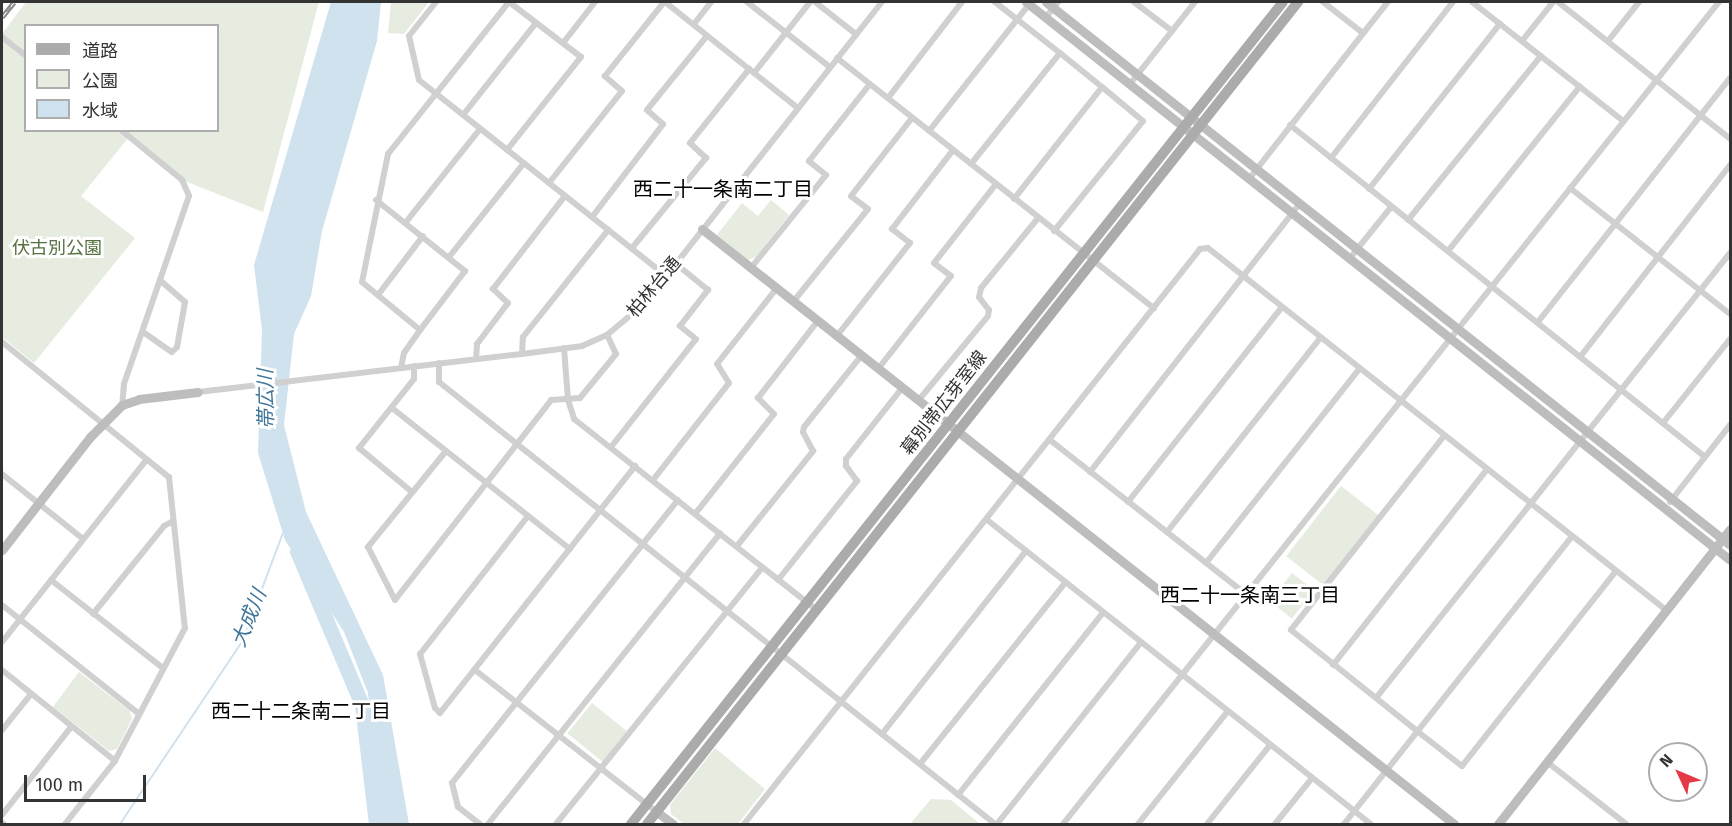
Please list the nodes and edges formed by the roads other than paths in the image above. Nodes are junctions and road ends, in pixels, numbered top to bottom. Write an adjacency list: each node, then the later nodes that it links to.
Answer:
1 (436, 2): 53 (street)
2 (509, 2): 28 (street); 53 (street)
3 (595, 2): 39 (street)
4 (665, 2): 29 (street); 76 (street)
5 (711, 2): 29 (street)
6 (747, 2): 32 (street)
7 (810, 2): 32 (street)
8 (815, 2): 34 (street)
9 (882, 2): 34 (street, 柏林台通)
10 (962, 2): 54 (street)
11 (994, 2): 27 (street)
12 (1029, 2): 26 (street); 27 (street)
13 (1134, 2): 31 (street)
14 (1195, 2): 31 (street)
15 (1283, 2): 59 (main road, 幕別帯広芽室線)
16 (1298, 2): 61 (main road, 幕別帯広芽室線)
17 (1323, 2): 33 (street)
18 (1388, 2): 33 (street)
19 (1453, 2): 70 (street)
20 (1472, 2): 30 (street)
21 (1553, 2): 37 (street)
22 (1558, 2): 38 (street)
23 (1637, 2): 38 (street)
24 (1719, 2): 48 (street)
25 (1053, 4): 26 (street); 46 (street)
26 (1046, 17): 50 (street)
27 (1018, 20): 40 (street); 64 (street)
28 (536, 23): 39 (street); 56 (street)
29 (694, 24): 35 (street)
30 (1500, 24): 37 (street); 79 (street)
31 (1172, 31): 46 (street)
32 (787, 33): 44 (street); 45 (street)
33 (1363, 33): 62 (street)
34 (856, 34): 43 (street, 柏林台通)
35 (707, 36): 45 (street); 86 (street)
36 (2, 37): 41 (street)
37 (1522, 41): 42 (street)
38 (1608, 41): 48 (street)
39 (563, 43): 68 (street)
40 (1060, 53): 52 (street); 72 (street)
41 (24, 54)
42 (1541, 56): 51 (street); 88 (street)
43 (837, 58): 44 (street, 柏林台通); 49 (street)
44 (830, 67): 55 (street, 柏林台通)
45 (752, 71): 55 (street); 95 (street)
46 (1137, 75): 50 (street); 59 (street)
47 (1731, 78): 57 (street)
48 (1656, 80): 57 (street); 60 (street)
49 (870, 84): 54 (street); 105 (street)
50 (1130, 84): 65 (street)
51 (1580, 86): 60 (street); 97 (street)
52 (1102, 87): 81 (street); 93 (street)
53 (436, 94): 56 (street); 82 (street)
54 (888, 98): 58 (street)
55 (798, 108): 91 (street, 柏林台通)
56 (463, 115): 63 (street)
57 (1701, 115): 67 (street); 90 (street)
58 (912, 118): 64 (street); 113 (street)
59 (1191, 118): 61 (street); 65 (main road, 幕別帯広芽室線)
60 (1623, 121): 78 (street)
61 (1201, 125): 65 (main road, 幕別帯広芽室線); 74 (street)
62 (1290, 125): 70 (street); 74 (street)
63 (480, 129): 68 (street); 89 (street)
64 (930, 131): 69 (street)
65 (1188, 131): 75 (street); 99 (main road, 幕別帯広芽室線); 103 (main road, 幕別帯広芽室線)
66 (123, 132): 108 (street)
67 (1731, 139)
68 (507, 150): 71 (street)
69 (953, 150): 72 (street); 123 (street)
70 (1330, 158): 79 (street)
71 (524, 163): 76 (street); 100 (street)
72 (971, 164): 77 (street)
73 (1731, 165): 101 (street)
74 (1256, 169): 75 (street); 83 (street)
75 (1248, 179): 85 (street)
76 (549, 183): 80 (street)
77 (996, 184): 81 (street); 137 (street)
78 (1570, 188): 90 (street); 109 (street)
79 (1369, 189): 84 (street)
80 (565, 196): 86 (street); 132 (street)
81 (1014, 199): 87 (street)
82 (376, 200): 89 (street); 112 (street)
83 (1300, 203): 85 (street); 96 (street)
84 (1391, 207): 88 (street); 96 (street)
85 (1293, 213): 102 (street); 107 (street)
86 (592, 217): 92 (street)
87 (1038, 218): 93 (street); 142 (street)
88 (1408, 220): 97 (street)
89 (406, 222): 94 (street)
90 (1616, 223): 101 (street); 118 (street)
91 (702, 229): 104 (street, 柏林台通); 105 (street)
92 (608, 230): 95 (street); 129 (street)
93 (1054, 231): 99 (street)
94 (423, 236): 100 (street); 112 (street)
95 (632, 248): 106 (street)
96 (1358, 249): 102 (street); 119 (street)
97 (1448, 251): 109 (street)
98 (1731, 253): 111 (street)
99 (1083, 254): 103 (street); 148 (main road, 幕別帯広芽室線)
100 (449, 257): 120 (street)
101 (1657, 257): 111 (street); 131 (street)
102 (1350, 258): 125 (street)
103 (1092, 261): 115 (street); 150 (main road, 幕別帯広芽室線)
104 (675, 263): 106 (street, 柏林台通); 156 (street)
105 (750, 269): 110 (street)
106 (666, 276): 122 (street, 柏林台通)
107 (1244, 277): 114 (street); 115 (street); 162 (street)
108 (160, 280): 121 (street); 121 (street)
109 (1491, 287): 118 (street); 119 (street)
110 (776, 289): 113 (street); 165 (street)
111 (1701, 291): 116 (street); 139 (street)
112 (378, 295): 120 (street)
113 (793, 302): 117 (street)
114 (1282, 307): 124 (street); 170 (street)
115 (1154, 308): 153 (street)
116 (1731, 314)
117 (818, 322): 123 (street); 175 (street)
118 (1538, 322): 131 (street)
119 (1459, 329): 125 (street); 151 (street)
120 (420, 330): 135 (street)
121 (142, 332): 144 (street)
122 (607, 335): 128 (street, 柏林台通); 141 (street)
123 (836, 337): 130 (street)
124 (1321, 337): 136 (street); 180 (street)
125 (1451, 338): 143 (street); 154 (street)
126 (1731, 339): 146 (street)
127 (2, 342): 147 (street)
128 (564, 348): 129 (street, 柏林台通); 141 (street)
129 (522, 354): 132 (street, 柏林台通)
130 (861, 356): 137 (street); 186 (street)
131 (1580, 357): 139 (street)
132 (476, 359): 133 (street, 柏林台通)
133 (439, 363): 134 (street, 柏林台通); 155 (street)
134 (414, 366): 135 (street, 柏林台通); 145 (street)
135 (401, 368): 140 (street, 柏林台通)
136 (1360, 368): 143 (street); 192 (street)
137 (878, 369): 138 (street)
138 (902, 388): 142 (street); 197 (street)
139 (1621, 390): 146 (street); 151 (street)
140 (202, 392): 144 (street)
141 (568, 400): 155 (street); 156 (street)
142 (918, 401): 148 (street)
143 (1402, 401): 152 (street); 199 (street)
144 (122, 405): 147 (street)
145 (392, 408): 157 (street); 167 (street)
146 (1663, 423): 158 (street)
147 (102, 424): 159 (street); 172 (street)
148 (948, 424): 150 (street); 200 (main road, 幕別帯広芽室線)
149 (1731, 425): 158 (street)
150 (957, 432): 164 (street); 202 (main road, 幕別帯広芽室線)
151 (1588, 432): 154 (street); 168 (street)
152 (1444, 436): 161 (street); 213 (street)
153 (1050, 440): 162 (street); 164 (street)
154 (1580, 440): 171 (street); 173 (street)
155 (517, 445): 166 (street); 174 (street)
156 (611, 447): 160 (street)
157 (446, 451): 166 (street); 167 (street)
158 (1705, 457): 168 (street)
159 (147, 459): 178 (street); 183 (street)
160 (635, 466): 165 (street); 174 (street)
161 (1487, 469): 171 (street); 213 (street)
162 (1089, 472): 170 (street)
163 (2, 474): 172 (street)
164 (1018, 479): 177 (street); 208 (street)
165 (653, 480): 169 (street)
166 (486, 483): 167 (street); 176 (street)
167 (412, 492)
168 (1673, 498): 173 (street); 184 (street)
169 (678, 500): 175 (street); 185 (street)
170 (1128, 502): 180 (street)
171 (1529, 502): 182 (street); 219 (street)
172 (38, 503): 183 (street); 188 (street)
173 (1665, 508): 187 (street)
174 (600, 511): 185 (street); 189 (street)
175 (695, 514): 181 (street)
176 (528, 516): 189 (street); 216 (street)
177 (986, 519): 190 (street); 221 (street)
178 (173, 521): 206 (street); 214 (street)
179 (1731, 529): 184 (street)
180 (1167, 532): 192 (street)
181 (720, 533): 186 (street); 195 (street)
182 (1572, 536): 194 (street); 226 (street)
183 (83, 539): 196 (street)
184 (1727, 542): 187 (street)
185 (642, 545): 195 (street); 220 (street)
186 (737, 546): 193 (street)
187 (1715, 548): 191 (street); 203 (street)
188 (2, 549)
189 (570, 549): 216 (street)
190 (1026, 551): 198 (street); 227 (street)
191 (1731, 560)
192 (1206, 563): 199 (street)
193 (762, 568): 197 (street); 204 (street)
194 (1616, 571): 203 (street); 226 (street)
195 (684, 578): 204 (street); 228 (street)
196 (51, 580): 206 (street); 207 (street)
197 (778, 580): 200 (street)
198 (1066, 582): 205 (street); 232 (street)
199 (1248, 596): 208 (street)
200 (807, 602): 202 (street); 211 (main road, 幕別帯広芽室線)
201 (2, 605): 207 (street)
202 (817, 610): 212 (main road, 幕別帯広芽室線)
203 (1666, 610): 231 (street)
204 (726, 612): 211 (street); 233 (street)
205 (1103, 613): 210 (street); 236 (street)
206 (93, 614): 214 (street)
207 (20, 620): 209 (street); 223 (street)
208 (1216, 636): 217 (street); 234 (street)
209 (2, 642)
210 (1141, 642): 217 (street); 249 (street)
211 (771, 648): 212 (street); 237 (main road, 幕別帯広芽室線)
212 (782, 655): 221 (street); 239 (main road, 幕別帯広芽室線)
213 (1333, 665): 219 (street)
214 (163, 668): 223 (street)
215 (2, 670): 218 (street)
216 (475, 670): 220 (street)
217 (1184, 676): 222 (street); 250 (street)
218 (31, 694): 224 (street); 225 (street)
219 (1376, 698): 226 (street)
220 (517, 703): 228 (street); 242 (street)
221 (842, 703): 227 (street); 248 (street)
222 (1228, 711): 229 (street); 251 (street)
223 (139, 714): 230 (street)
224 (71, 726): 230 (street); 240 (street)
225 (2, 730)
226 (1417, 731): 234 (street)
227 (882, 734): 232 (street)
228 (558, 735): 233 (street); 243 (street)
229 (1270, 745): 235 (street); 252 (street)
230 (115, 761): 241 (street)
231 (1546, 762): 257 (street); 258 (street)
232 (920, 765): 236 (street)
233 (601, 769): 237 (street); 244 (street)
234 (1387, 771): 238 (street); 256 (street)
235 (1312, 778): 238 (street); 253 (street)
236 (958, 795): 249 (street)
237 (646, 804): 239 (street); 245 (main road, 幕別帯広芽室線)
238 (1354, 811): 254 (street); 255 (street)
239 (657, 812): 246 (main road, 幕別帯広芽室線); 247 (street)
240 (2, 815)
241 (65, 825)
242 (480, 825)
243 (488, 825)
244 (556, 825)
245 (630, 825)
246 (647, 825)
247 (673, 825)
248 (744, 825)
249 (996, 825)
250 (1063, 825)
251 (1138, 825)
252 (1207, 825)
253 (1275, 825)
254 (1344, 825)
255 (1371, 825)
256 (1454, 825)
257 (1498, 825)
258 (1626, 825)

